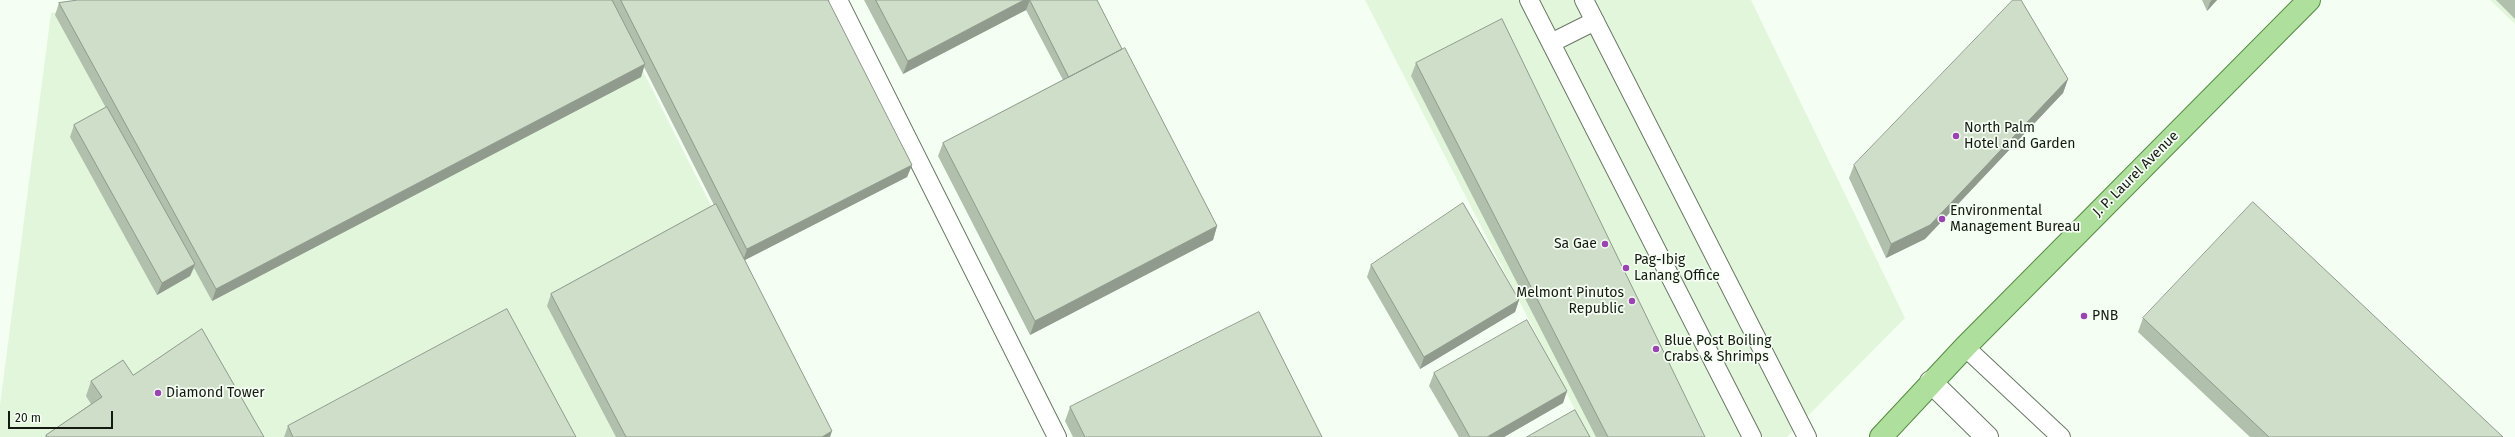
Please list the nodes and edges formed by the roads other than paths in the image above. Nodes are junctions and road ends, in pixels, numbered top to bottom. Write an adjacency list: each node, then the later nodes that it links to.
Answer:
1 (838, 0): 9 (lane)
2 (1529, 0): 6 (lane)
3 (1584, 0): 5 (lane)
4 (2309, 0): 7 (main road, J. P. Laurel Avenue)
5 (1595, 20): 6 (lane); 11 (lane)
6 (1551, 43): 10 (lane)
7 (1965, 347): 8 (main road, J. P. Laurel Avenue); 14 (lane)
8 (1931, 382): 12 (main road, J. P. Laurel Avenue); 13 (street)
9 (1057, 437)
10 (1752, 437)
11 (1807, 437)
12 (1881, 437)
13 (1987, 437)
14 (2061, 437)

